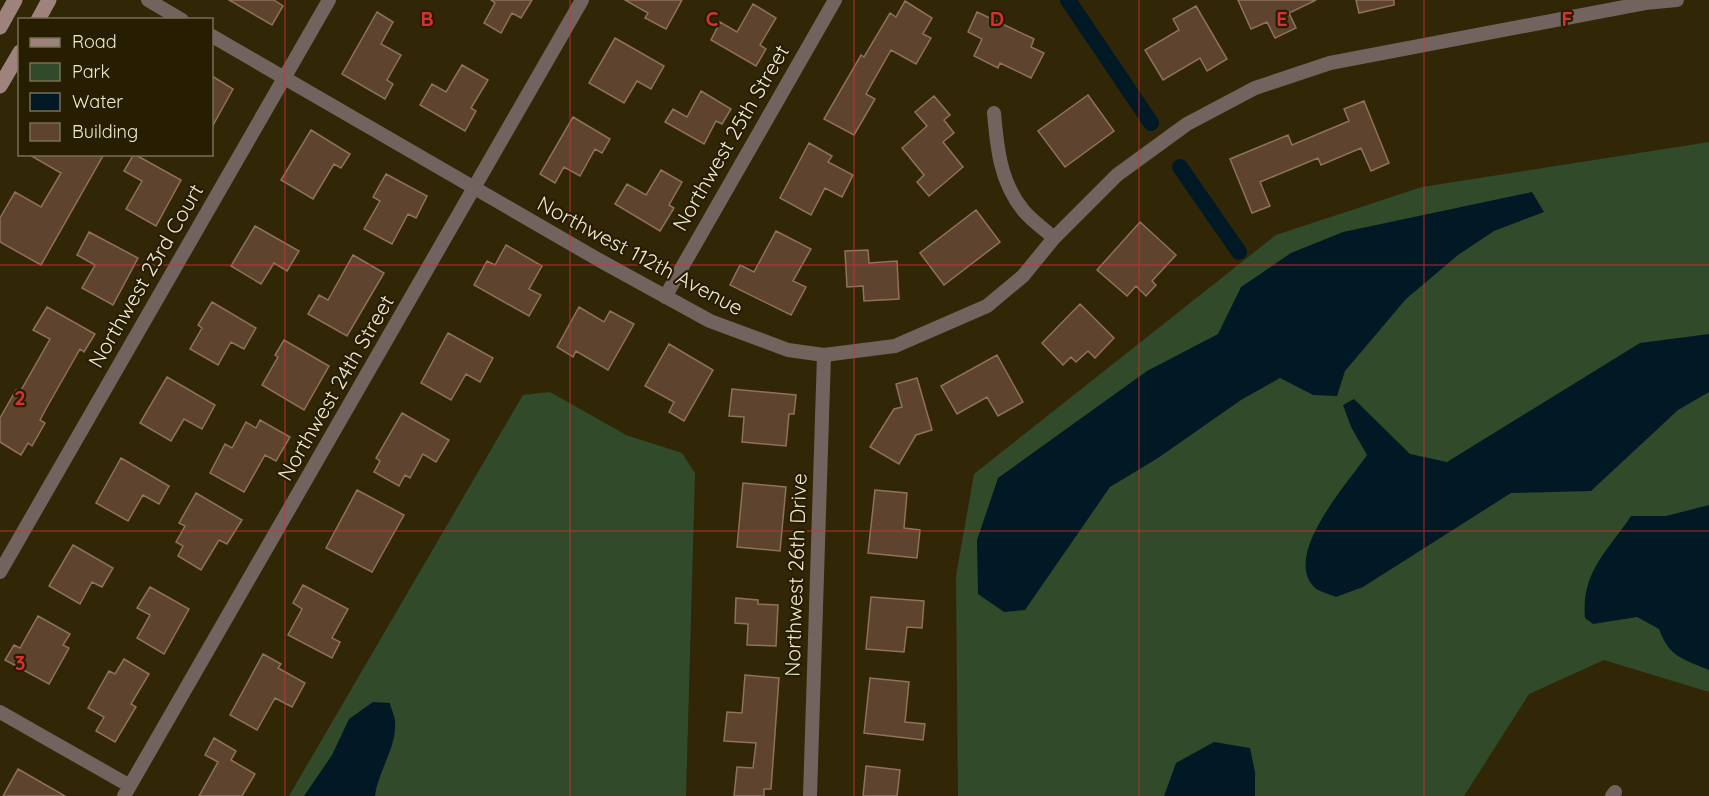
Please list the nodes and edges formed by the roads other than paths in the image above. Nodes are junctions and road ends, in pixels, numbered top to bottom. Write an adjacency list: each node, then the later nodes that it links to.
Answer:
1 (15, 0): 11 (main road)
2 (50, 0): 9 (main road)
3 (148, 0): 10 (street)
4 (329, 0): 14 (street, Northwest 23rd Court)
5 (582, 0): 17 (street, Northwest 24th Street)
6 (835, 0): 19 (street, Northwest 25th Street)
7 (1677, 0): 8 (street, Northwest 112th Avenue)
8 (1645, 1): 18 (street, Northwest 112th Avenue)
9 (39, 18)
10 (179, 18)
11 (0, 27)
12 (213, 37): 14 (street, Northwest 112th Avenue)
13 (18, 56): 15 (main road)
14 (284, 78): 17 (street, Northwest 112th Avenue); 21 (street, Northwest 23rd Court)
15 (0, 87)
16 (994, 113): 18 (street)
17 (475, 189): 19 (street, Northwest 112th Avenue); 23 (street, Northwest 24th Street)
18 (1054, 238): 20 (street, Northwest 112th Avenue)
19 (665, 297): 20 (street, Northwest 112th Avenue)
20 (824, 355): 24 (street, Northwest 26th Drive)
21 (0, 572)
22 (0, 712): 23 (street)
23 (127, 791)
24 (810, 796)

